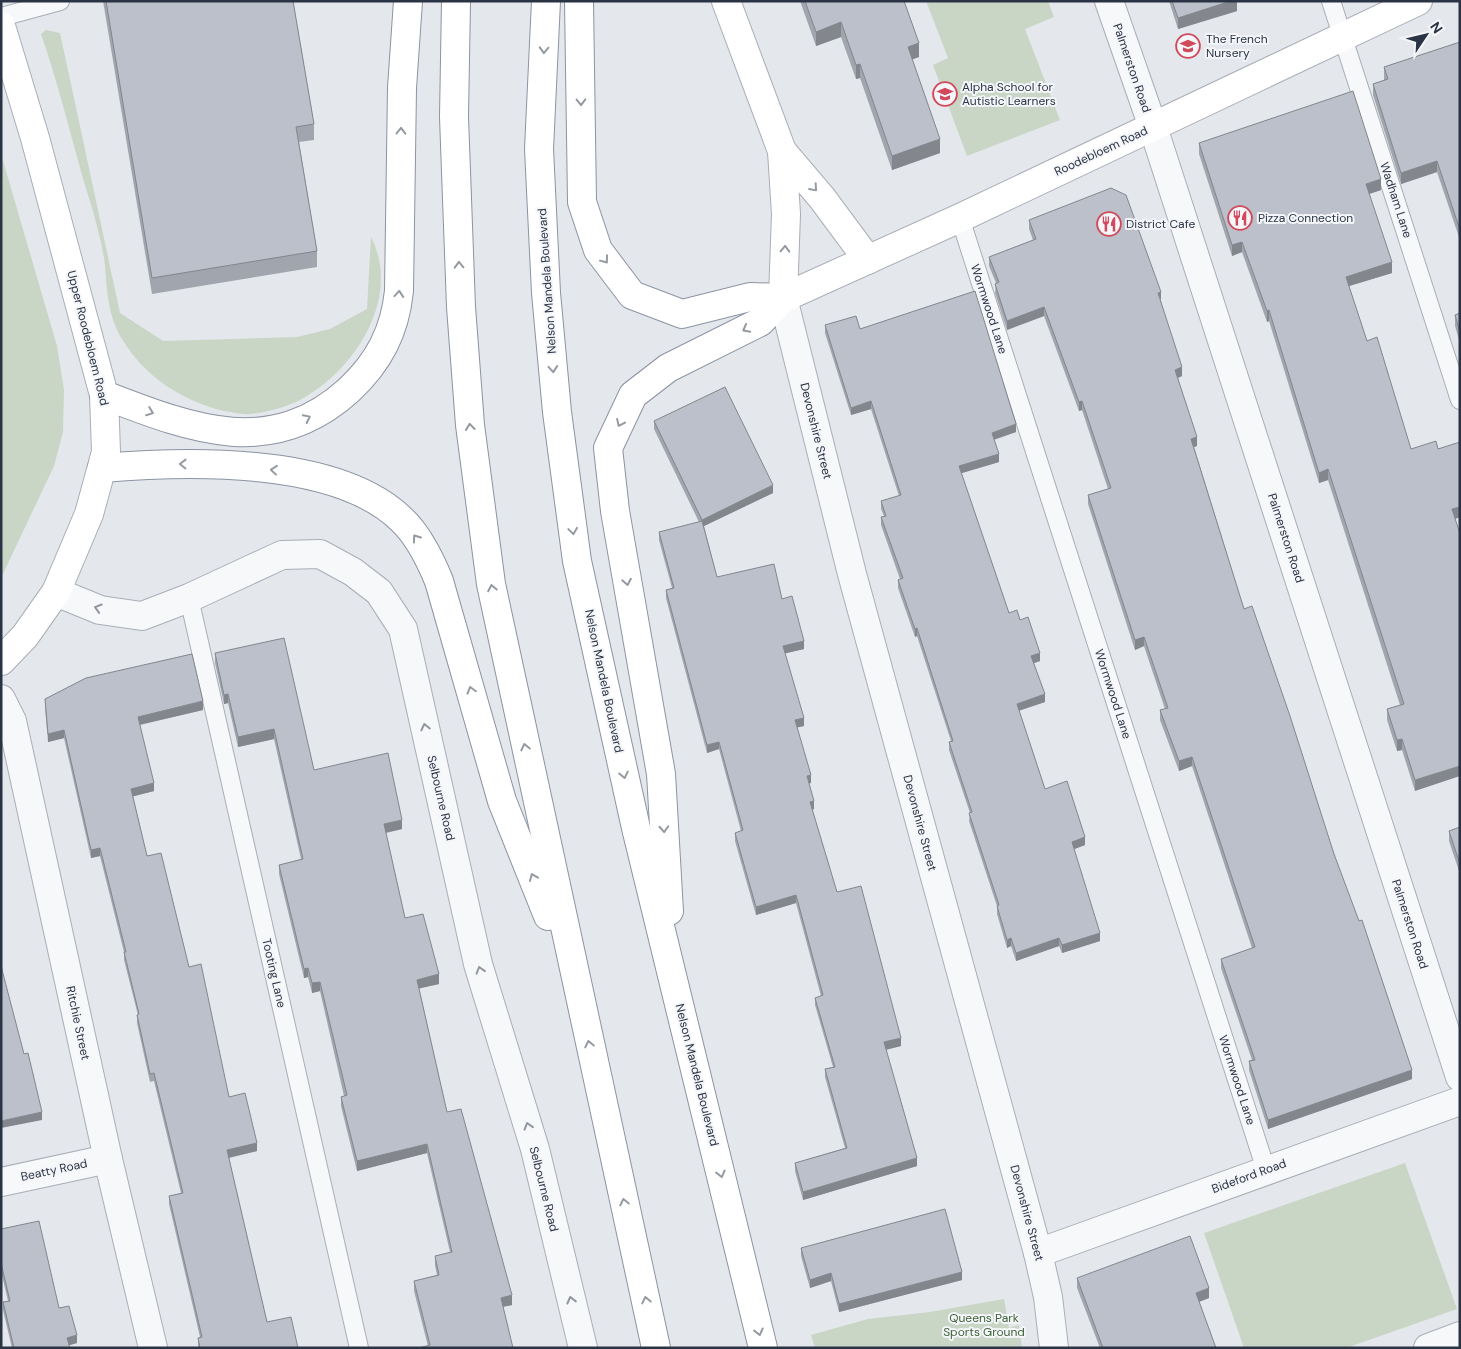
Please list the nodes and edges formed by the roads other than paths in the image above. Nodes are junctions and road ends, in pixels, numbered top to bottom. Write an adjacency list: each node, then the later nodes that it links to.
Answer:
1 (60, 1): 10 (lane)
2 (408, 1): 18 (main road, one-way to 2)
3 (456, 1): 26 (main road, one-way to 3)
4 (546, 1): 25 (main road, Nelson Mandela Boulevard, one-way to 25)
5 (579, 1): 17 (main road, one-way to 17)
6 (726, 1): 14 (main road)
7 (1109, 1): 13 (street, Palmerston Road)
8 (1331, 1): 12 (lane, Wadham Lane)
9 (1418, 1): 12 (main road, Roodebloem Road)
10 (1, 17)
11 (1, 26): 18 (main road, Upper Roodebloem Road)
12 (1344, 36): 13 (main road, Roodebloem Road); 19 (lane, Wadham Lane)
13 (1153, 127): 15 (main road, Roodebloem Road); 27 (street, Palmerston Road)
14 (782, 151): 16 (main road, one-way to 16); 17 (main road, one-way to 14)
15 (960, 218): 16 (main road, Roodebloem Road); 30 (lane, Wormwood Lane)
16 (868, 260): 17 (main road, Roodebloem Road)
17 (783, 298): 25 (main road, one-way to 25); 32 (street, Devonshire Street)
18 (104, 395): 20 (main road, Upper Roodebloem Road)
19 (1460, 400)
20 (102, 468): 21 (main road, Upper Roodebloem Road); 26 (main road, one-way to 20)
21 (56, 592): 22 (street, Selbourne Road, one-way to 21); 23 (main road, Upper Roodebloem Road)
22 (189, 598): 35 (lane, Tooting Lane); 36 (street, Selbourne Road, one-way to 22)
23 (1, 661)
24 (1, 699): 29 (street, Ritchie Street)
25 (672, 973): 38 (main road, Nelson Mandela Boulevard, one-way to 38)
26 (577, 987): 37 (main road, one-way to 26)
27 (1460, 1077)
28 (1460, 1101): 30 (street, Bideford Road)
29 (108, 1159): 31 (street, Beatty Road); 34 (street, Ritchie Street)
30 (1266, 1170): 32 (street, Bideford Road)
31 (1, 1182)
32 (1038, 1253): 39 (street, Devonshire Street)
33 (1460, 1336): 40 (street)
34 (153, 1348)
35 (359, 1348)
36 (583, 1348)
37 (656, 1348)
38 (763, 1348)
39 (1054, 1348)
40 (1428, 1348)

